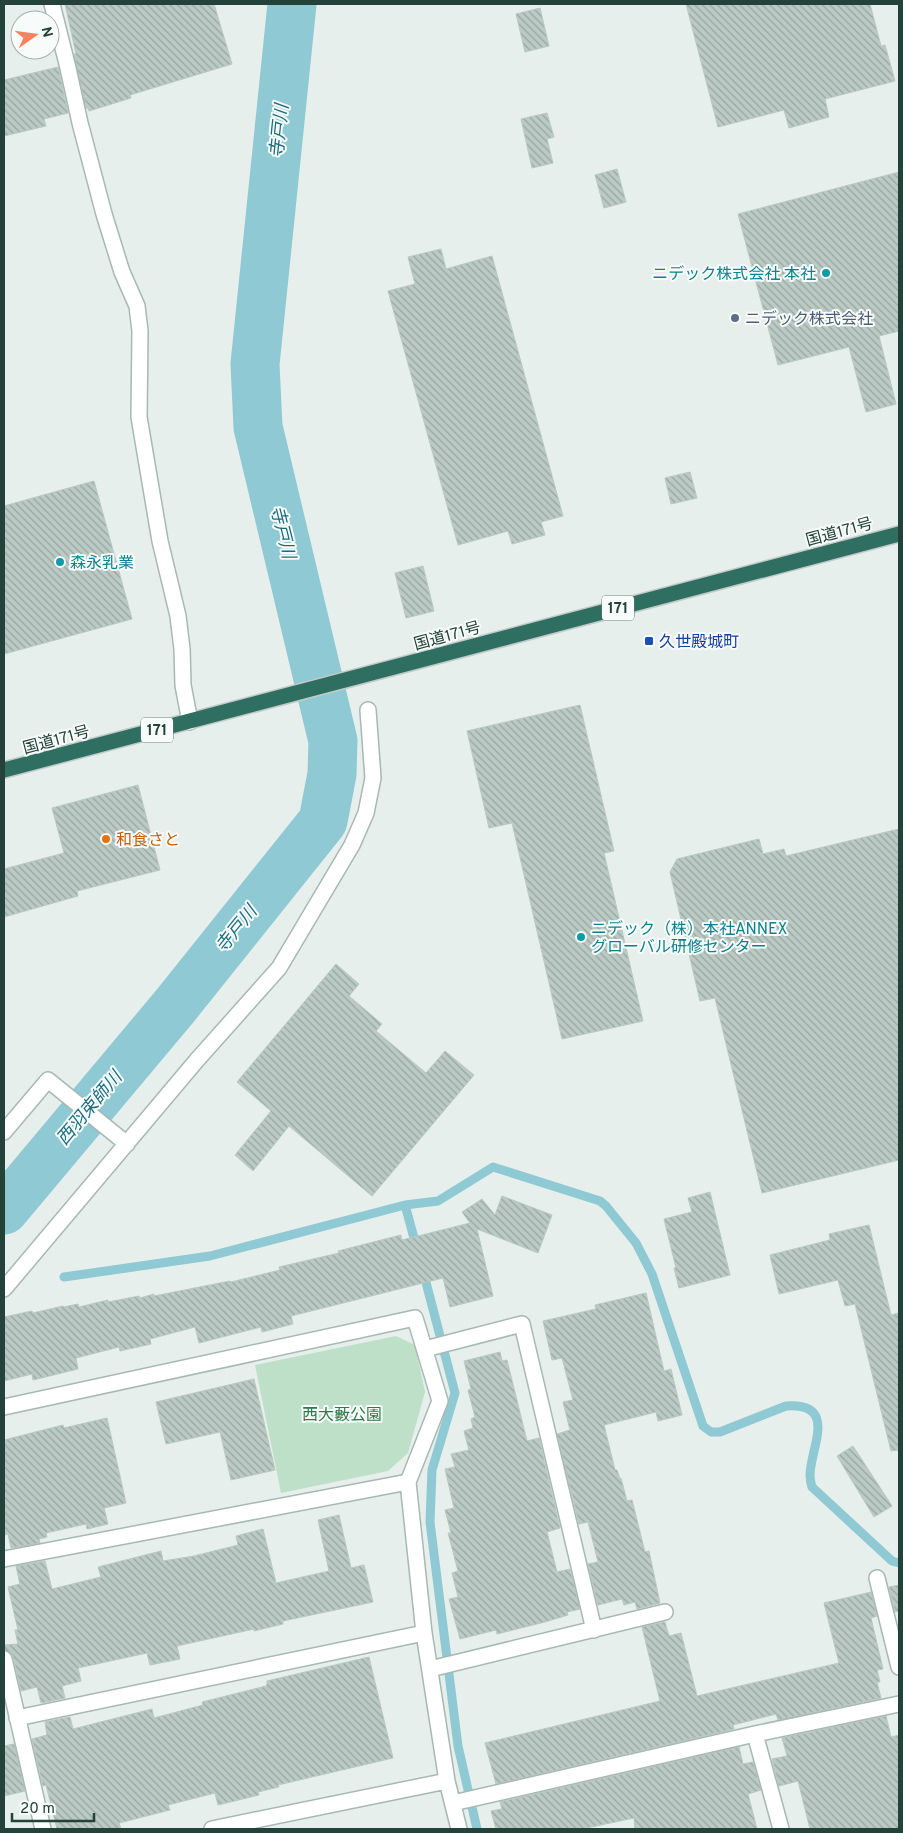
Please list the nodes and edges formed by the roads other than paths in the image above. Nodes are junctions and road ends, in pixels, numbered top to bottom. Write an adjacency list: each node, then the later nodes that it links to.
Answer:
1 (52, 4): 4 (street)
2 (899, 534): 4 (highway, 国道171号 / 171)
3 (368, 710): 7 (street)
4 (190, 722): 5 (highway, 国道171号 / 171)
5 (4, 770)
6 (4, 1132): 7 (street)
7 (127, 1144): 8 (street)
8 (4, 1288)
9 (425, 1349): 10 (street); 11 (street); 15 (street)
10 (4, 1407)
11 (408, 1482): 12 (street); 16 (street)
12 (4, 1559)
13 (876, 1578): 17 (street)
14 (665, 1612): 15 (street)
15 (594, 1630): 20 (street)
16 (424, 1633): 20 (street); 22 (street)
17 (896, 1637): 19 (street)
18 (4, 1659): 22 (street)
19 (899, 1667)
20 (430, 1669): 24 (street)
21 (899, 1704): 23 (street)
22 (17, 1718): 26 (street)
23 (755, 1734): 25 (street); 29 (street)
24 (448, 1781): 25 (street); 27 (street)
25 (453, 1804): 28 (street)
26 (43, 1829)
27 (212, 1829)
28 (459, 1829)
29 (781, 1829)

